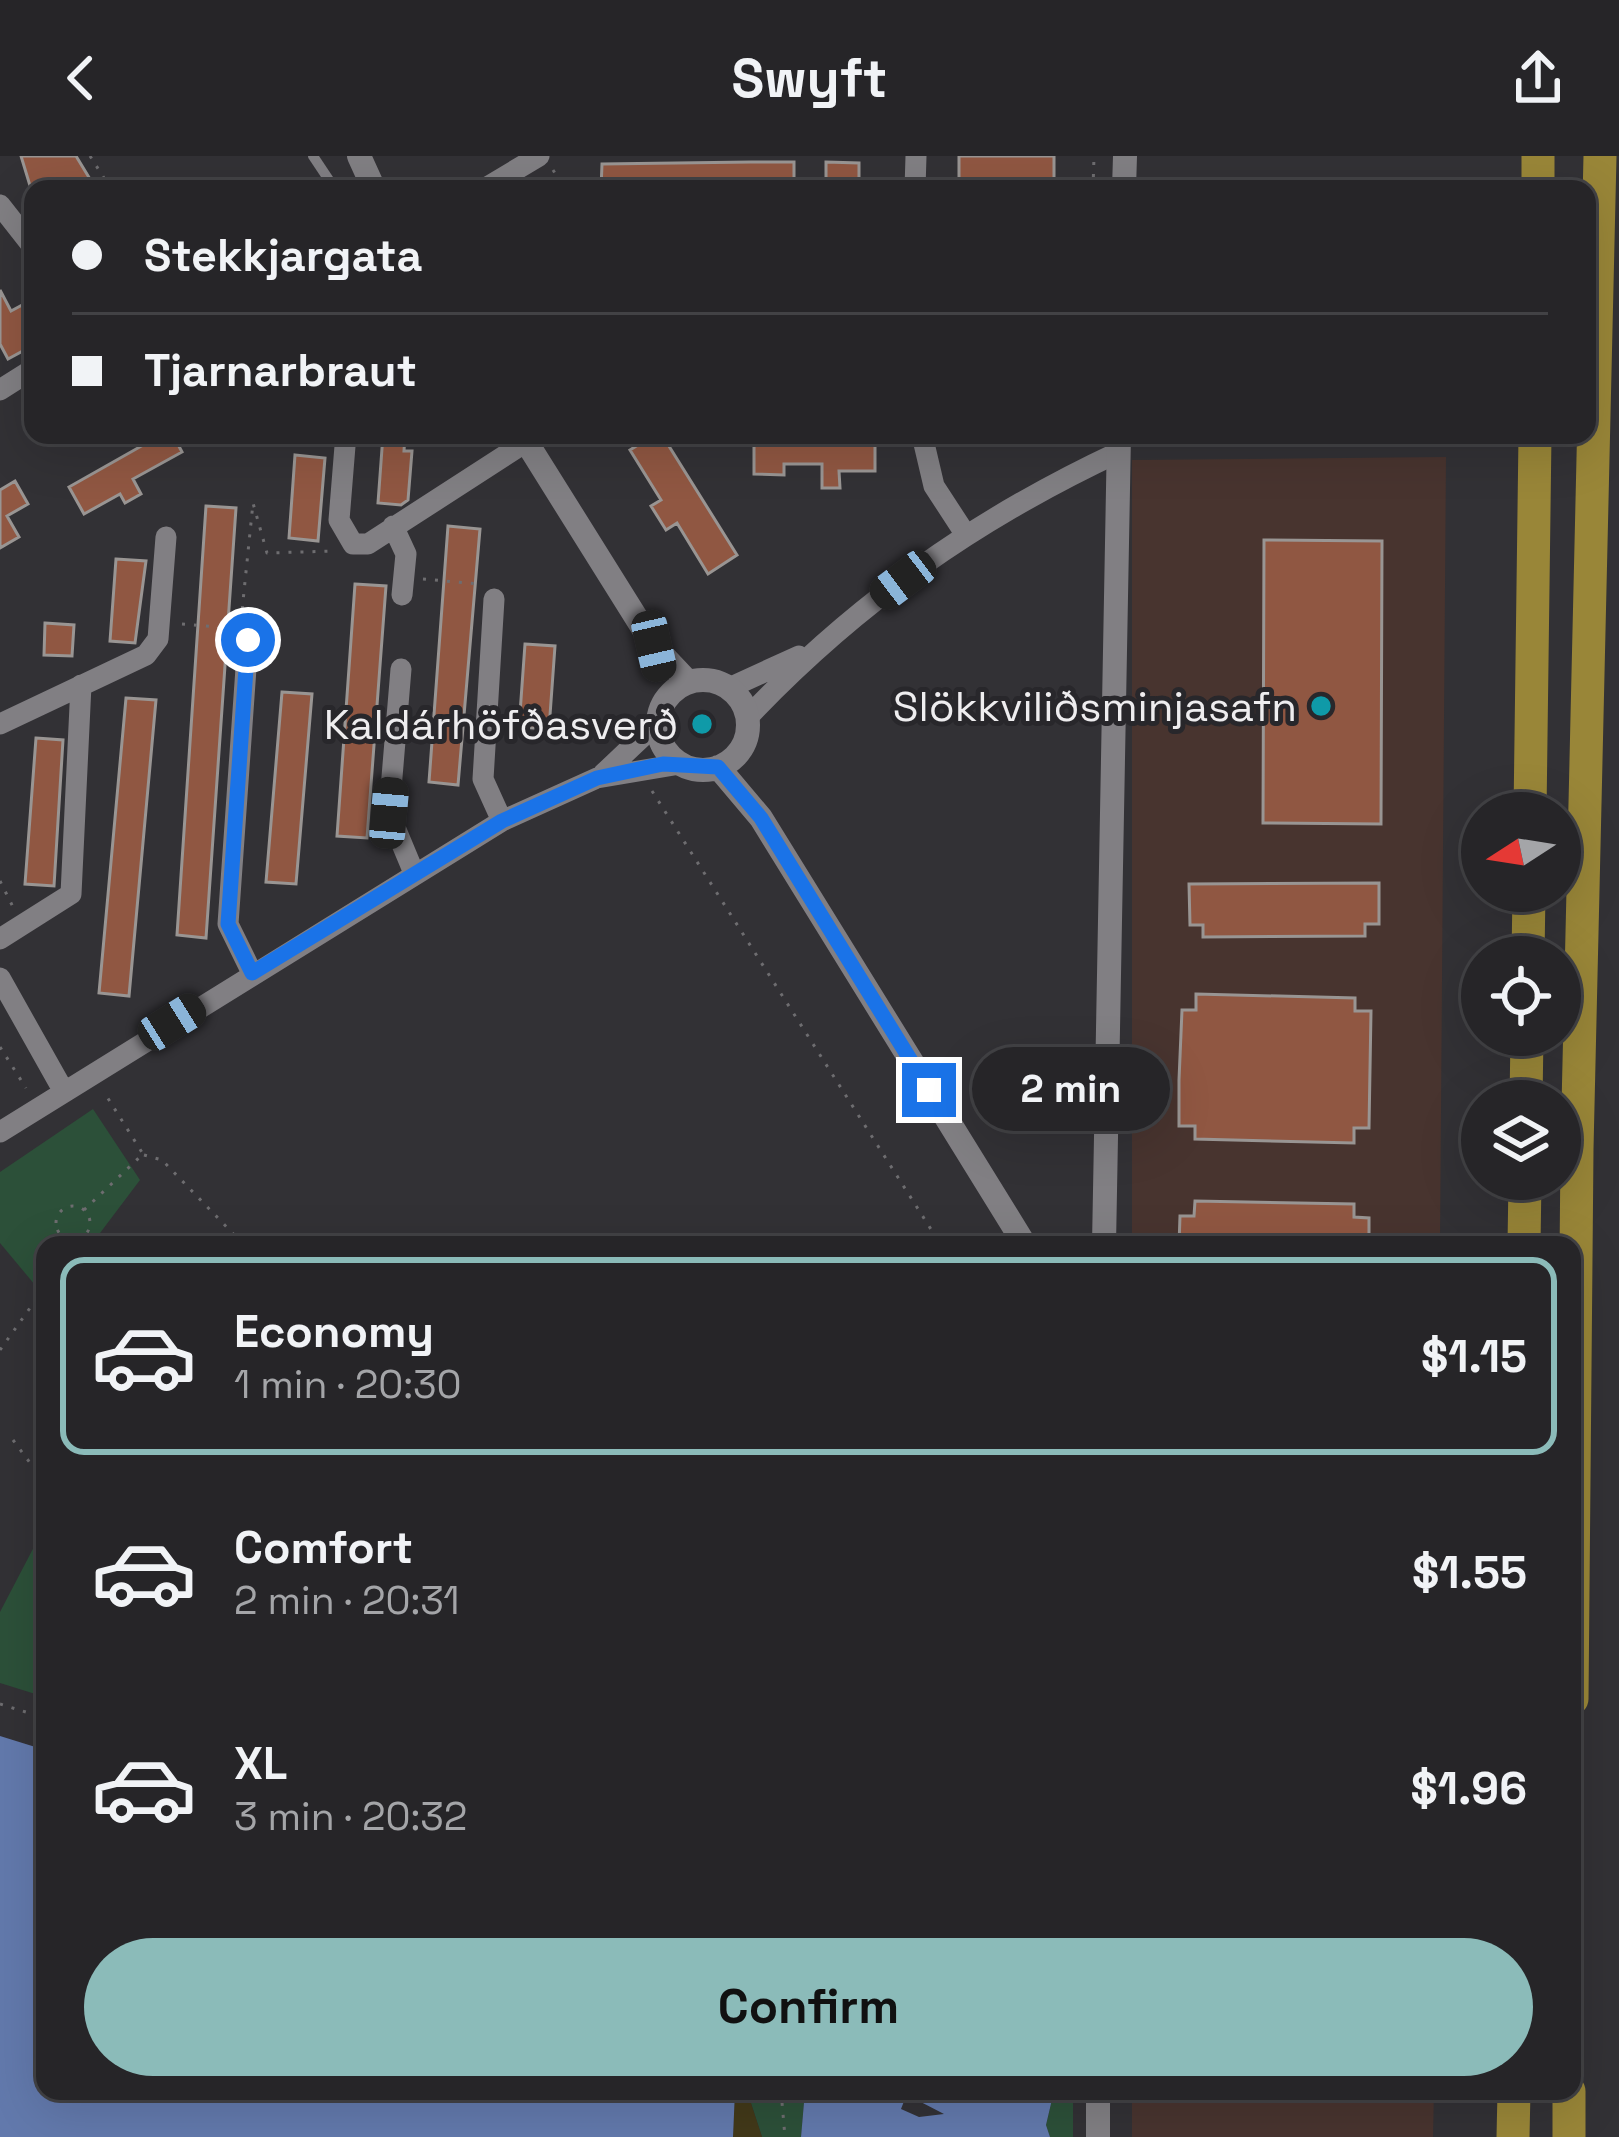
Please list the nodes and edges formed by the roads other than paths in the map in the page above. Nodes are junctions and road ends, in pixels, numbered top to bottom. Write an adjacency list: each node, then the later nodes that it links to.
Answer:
1 (542, 156): 3 (street)
2 (1600, 156): 6 (highway)
3 (500, 180)
4 (0, 206): 5 (street)
5 (24, 236)
6 (1596, 329)
7 (515, 444): 15 (street)
8 (528, 444): 21 (street)
9 (924, 444): 16 (street)
10 (1117, 444): 16 (street)
11 (1119, 444): 43 (street)
12 (1535, 444): 33 (highway)
13 (1593, 444): 45 (highway)
14 (345, 446): 15 (street)
15 (393, 526): 18 (street)
16 (964, 532): 22 (street)
17 (166, 537): 25 (street)
18 (403, 586)
19 (494, 598): 34 (street)
20 (248, 640): 37 (street)
21 (654, 646): 24 (street); 27 (street)
22 (811, 651): 26 (street); 28 (street)
23 (401, 669): 35 (street)
24 (688, 682): 26 (street); 27 (street)
25 (81, 686): 29 (street); 36 (street)
26 (729, 688): 28 (street)
27 (662, 710): 31 (street); 32 (street)
28 (747, 718): 30 (street)
29 (0, 724)
30 (728, 760): 31 (street); 42 (street)
31 (680, 764): 32 (street)
32 (597, 778): 34 (street)
33 (1530, 792)
34 (502, 821): 35 (street)
35 (414, 872): 37 (street)
36 (0, 939)
37 (252, 973): 39 (street)
38 (0, 978): 39 (street)
39 (63, 1090): 40 (street)
40 (0, 1132)
41 (1525, 1200): 44 (highway)
42 (1019, 1236)
43 (1104, 1236)
44 (1524, 1236)
45 (1576, 1236)
46 (1098, 2100): 49 (street)
47 (1514, 2100): 50 (highway)
48 (1569, 2100): 51 (highway)
49 (1098, 2137)
50 (1513, 2137)
51 (1569, 2137)

